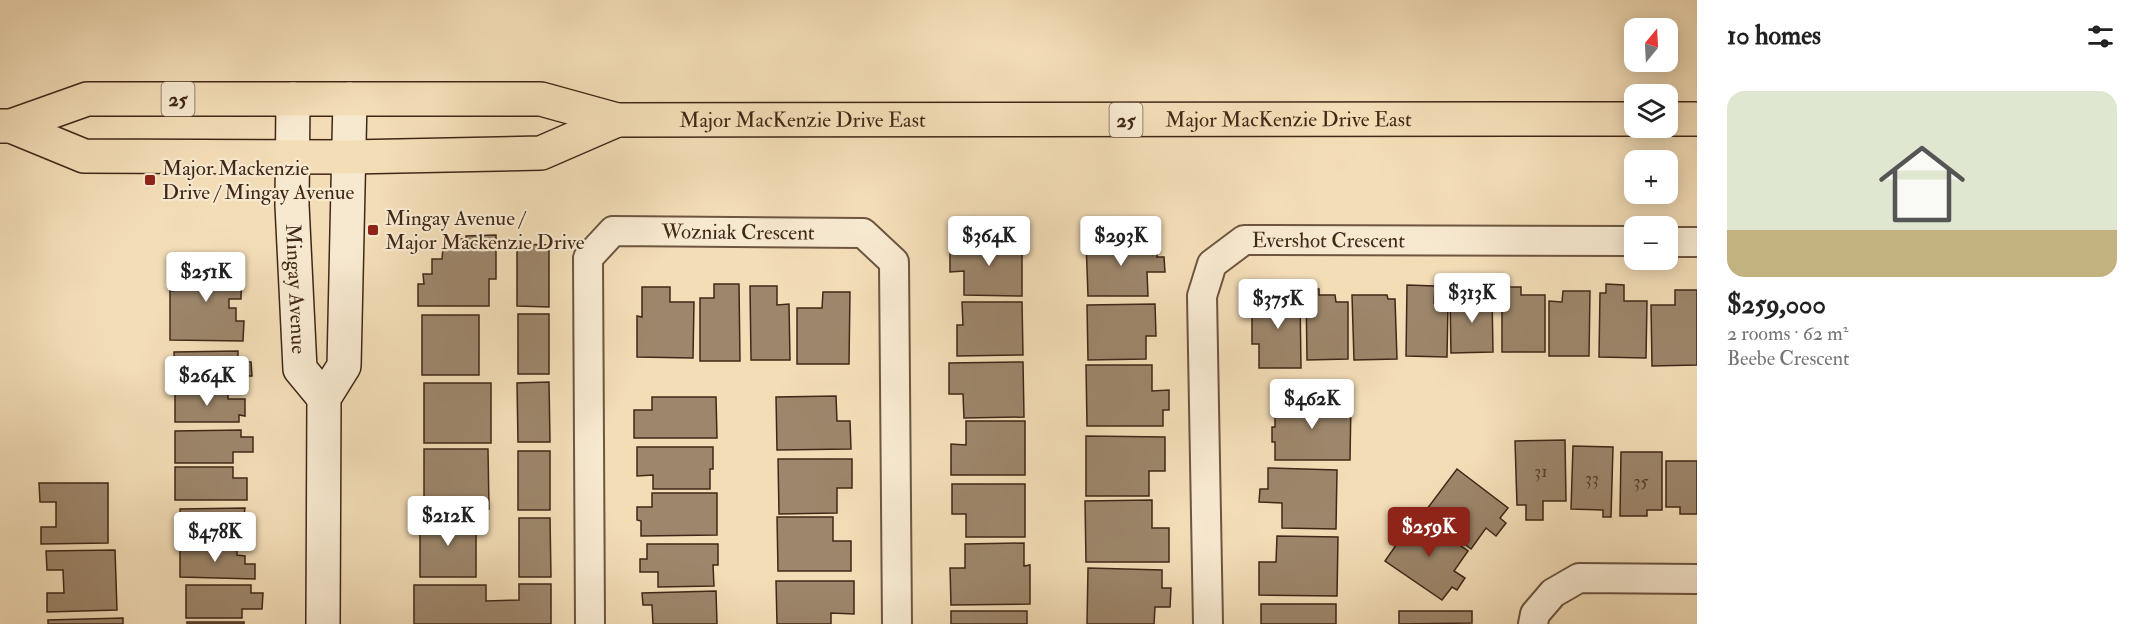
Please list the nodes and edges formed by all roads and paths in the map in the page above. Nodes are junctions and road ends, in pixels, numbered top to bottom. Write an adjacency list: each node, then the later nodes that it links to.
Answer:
1 (293, 99): 2 (main road, Major MacKenzie Drive East / 25); 7 (main road, Major MacKenzie Drive East / 25); 8 (street, Mingay Avenue)
2 (350, 99): 6 (main road, Major MacKenzie Drive East / 25); 9 (street)
3 (1624, 119): 6 (main road, Major MacKenzie Drive East / 25)
4 (1678, 119): 5 (main road)
5 (1697, 119)
6 (617, 120): 9 (main road, Major MacKenzie Drive East / 25)
7 (5, 126): 8 (main road, Major MacKenzie Drive East / 25)
8 (291, 157): 9 (main road, Major MacKenzie Drive East / 25); 13 (street, Mingay Avenue)
9 (350, 157): 13 (street)
10 (1624, 242): 18 (street, Evershot Crescent)
11 (1678, 242): 12 (street)
12 (1697, 242)
13 (324, 398): 15 (street)
14 (1697, 579): 19 (street)
15 (323, 624)
16 (590, 624): 17 (street, Wozniak Crescent)
17 (897, 624)
18 (1208, 624)
19 (1533, 624)

